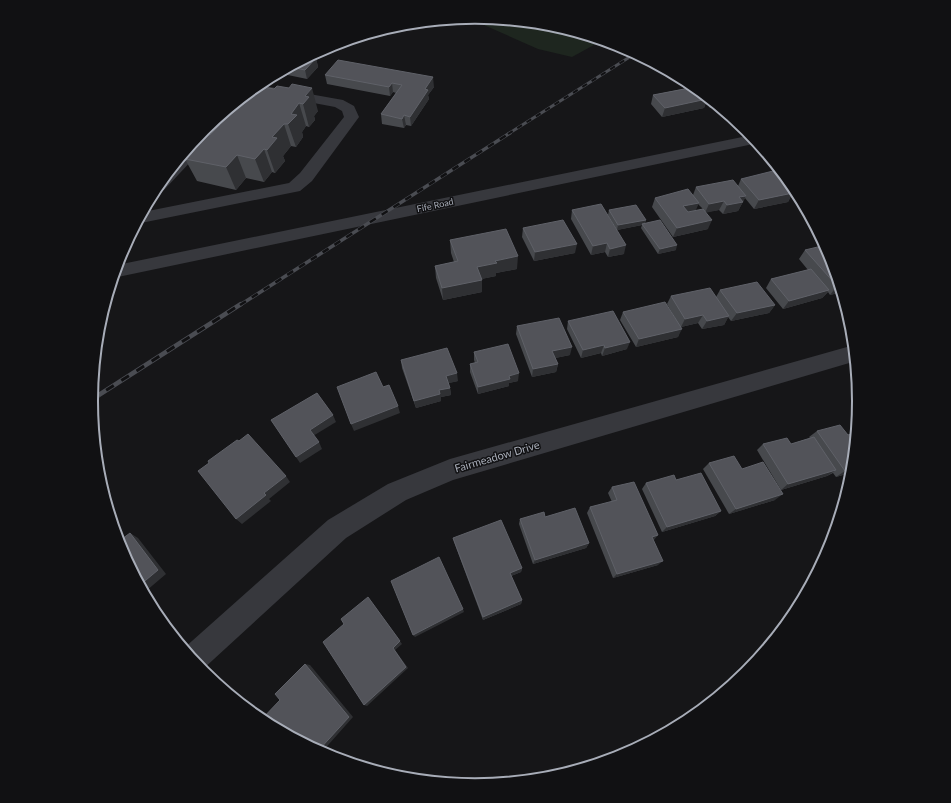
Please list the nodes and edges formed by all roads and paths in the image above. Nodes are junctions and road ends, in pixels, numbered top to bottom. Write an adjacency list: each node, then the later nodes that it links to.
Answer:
1 (264, 90): 3 (street)
2 (747, 141): 4 (street, Fife Road)
3 (147, 217)
4 (122, 271)
5 (850, 354): 6 (street, Fairmeadow Drive)
6 (197, 655)

